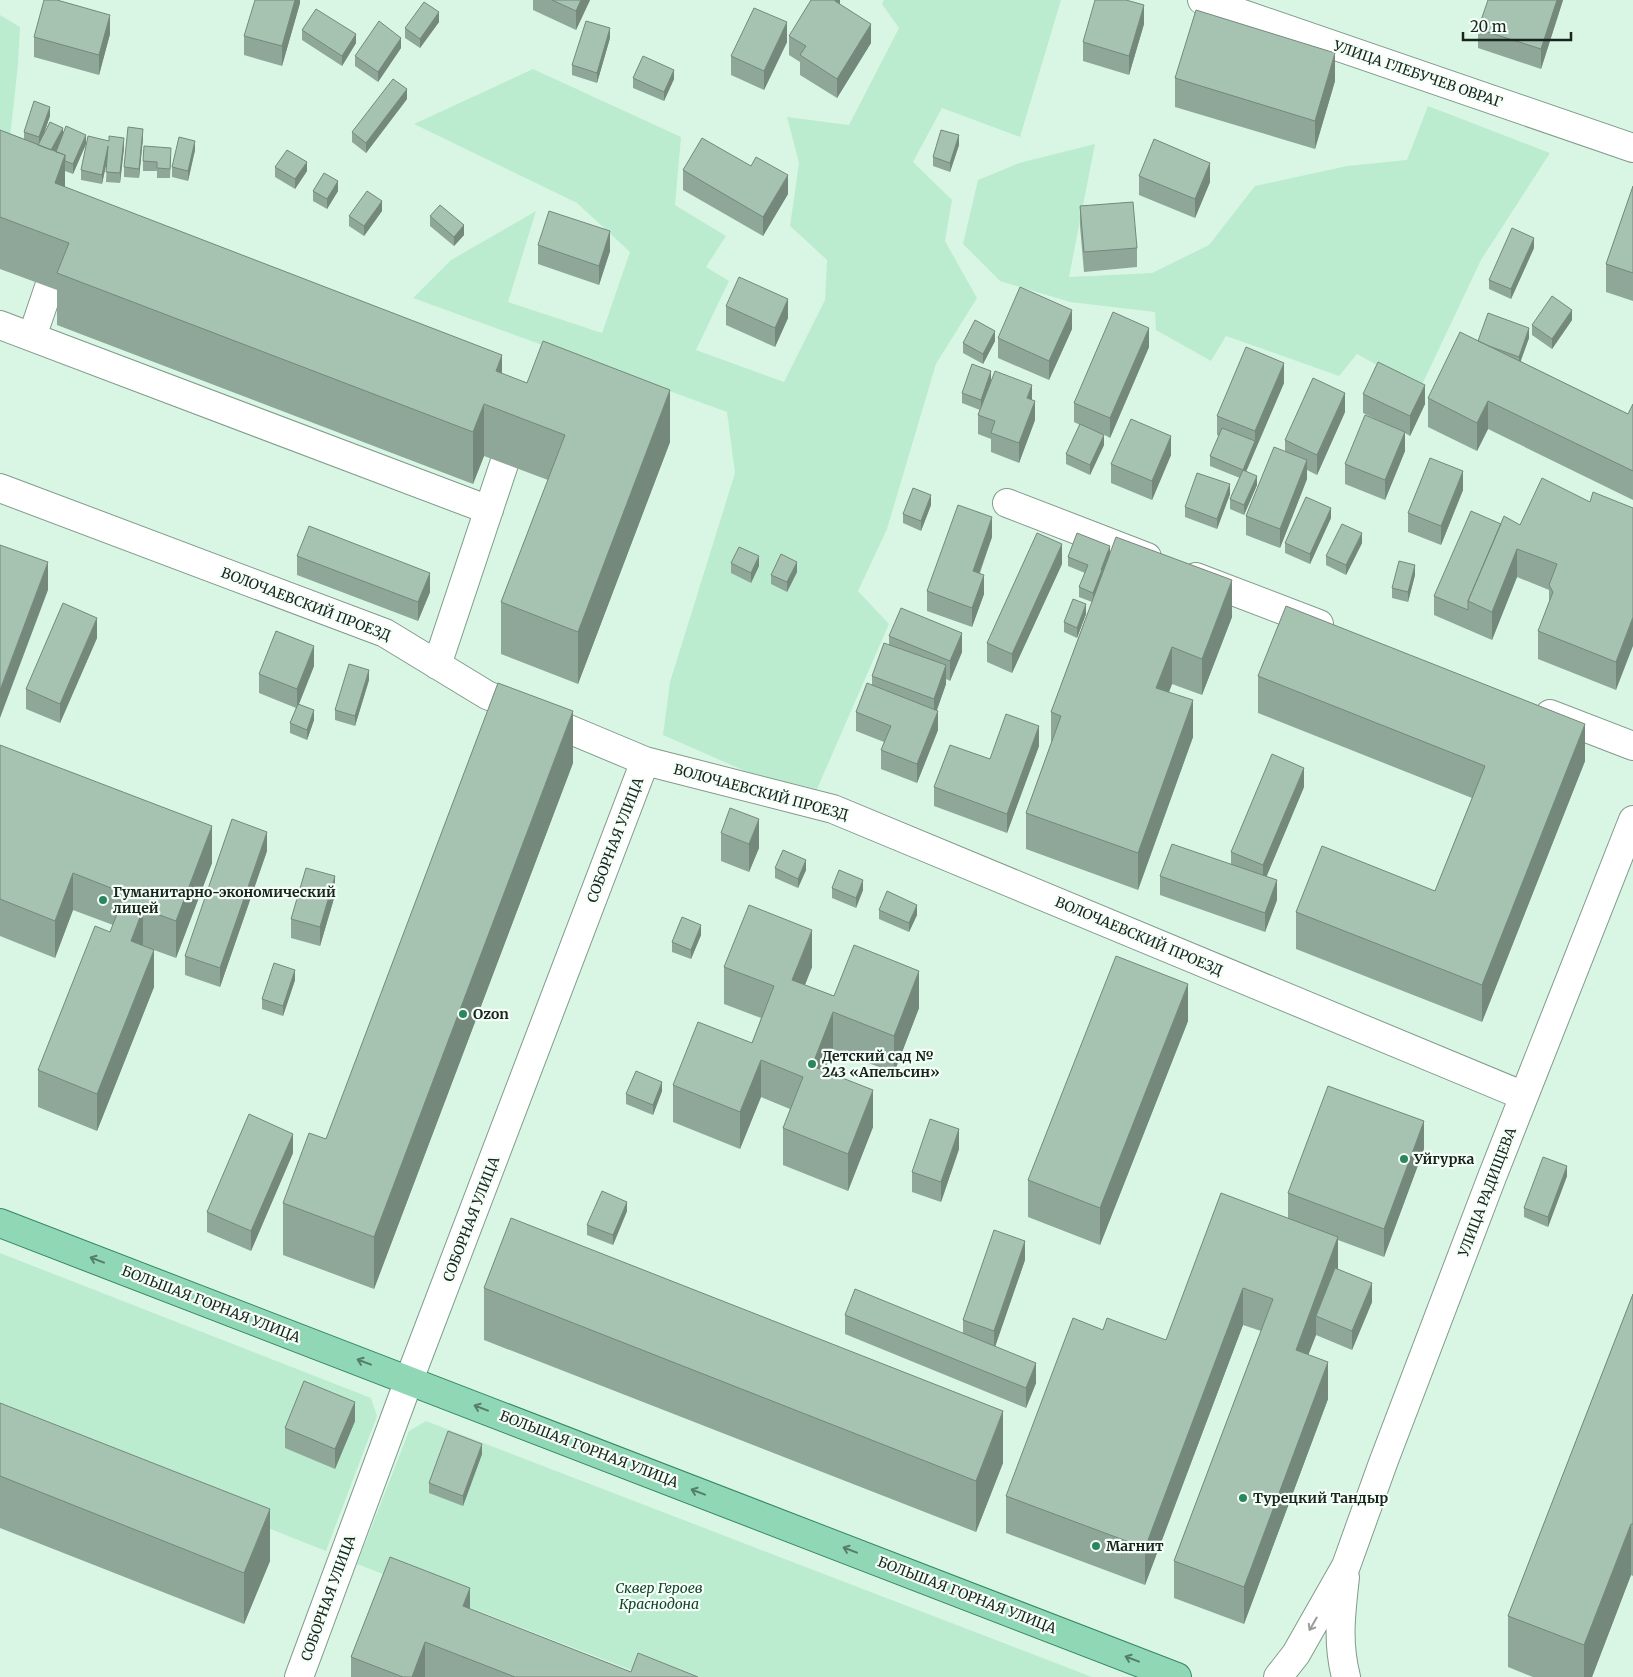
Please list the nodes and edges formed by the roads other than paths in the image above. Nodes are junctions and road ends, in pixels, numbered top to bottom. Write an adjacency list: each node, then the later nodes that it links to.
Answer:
1 (1202, 0): 2 (street, УЛИЦА ГЛЕБУЧЕВ ОВРАГ)
2 (1633, 148)
3 (49, 287): 5 (street)
4 (0, 325): 5 (street)
5 (32, 337): 9 (street)
6 (504, 464): 9 (street)
7 (0, 488): 11 (street, ВОЛОЧАЕВСКИЙ ПРОЕЗД)
8 (1007, 503): 10 (street)
9 (489, 510): 11 (street)
10 (1338, 632)
11 (437, 665): 14 (street, ВОЛОЧАЕВСКИЙ ПРОЕЗД)
12 (1532, 707): 13 (street)
13 (1633, 746)
14 (646, 761): 16 (street, ВОЛОЧАЕВСКИЙ ПРОЕЗД); 18 (street, СОБОРНАЯ УЛИЦА)
15 (1633, 820): 16 (street, УЛИЦА РАДИЩЕВА)
16 (1524, 1096): 19 (street, УЛИЦА РАДИЩЕВА)
17 (0, 1223): 18 (main road, БОЛЬШАЯ ГОРНАЯ УЛИЦА, one-way to 17)
18 (409, 1380): 20 (street, СОБОРНАЯ УЛИЦА); 21 (main road, БОЛЬШАЯ ГОРНАЯ УЛИЦА, one-way to 18)
19 (1346, 1566): 22 (street, УЛИЦА РАДИЩЕВА, one-way to 22); 23 (street, УЛИЦА РАДИЩЕВА)
20 (298, 1677)
21 (1177, 1677)
22 (1278, 1677)
23 (1346, 1677)

